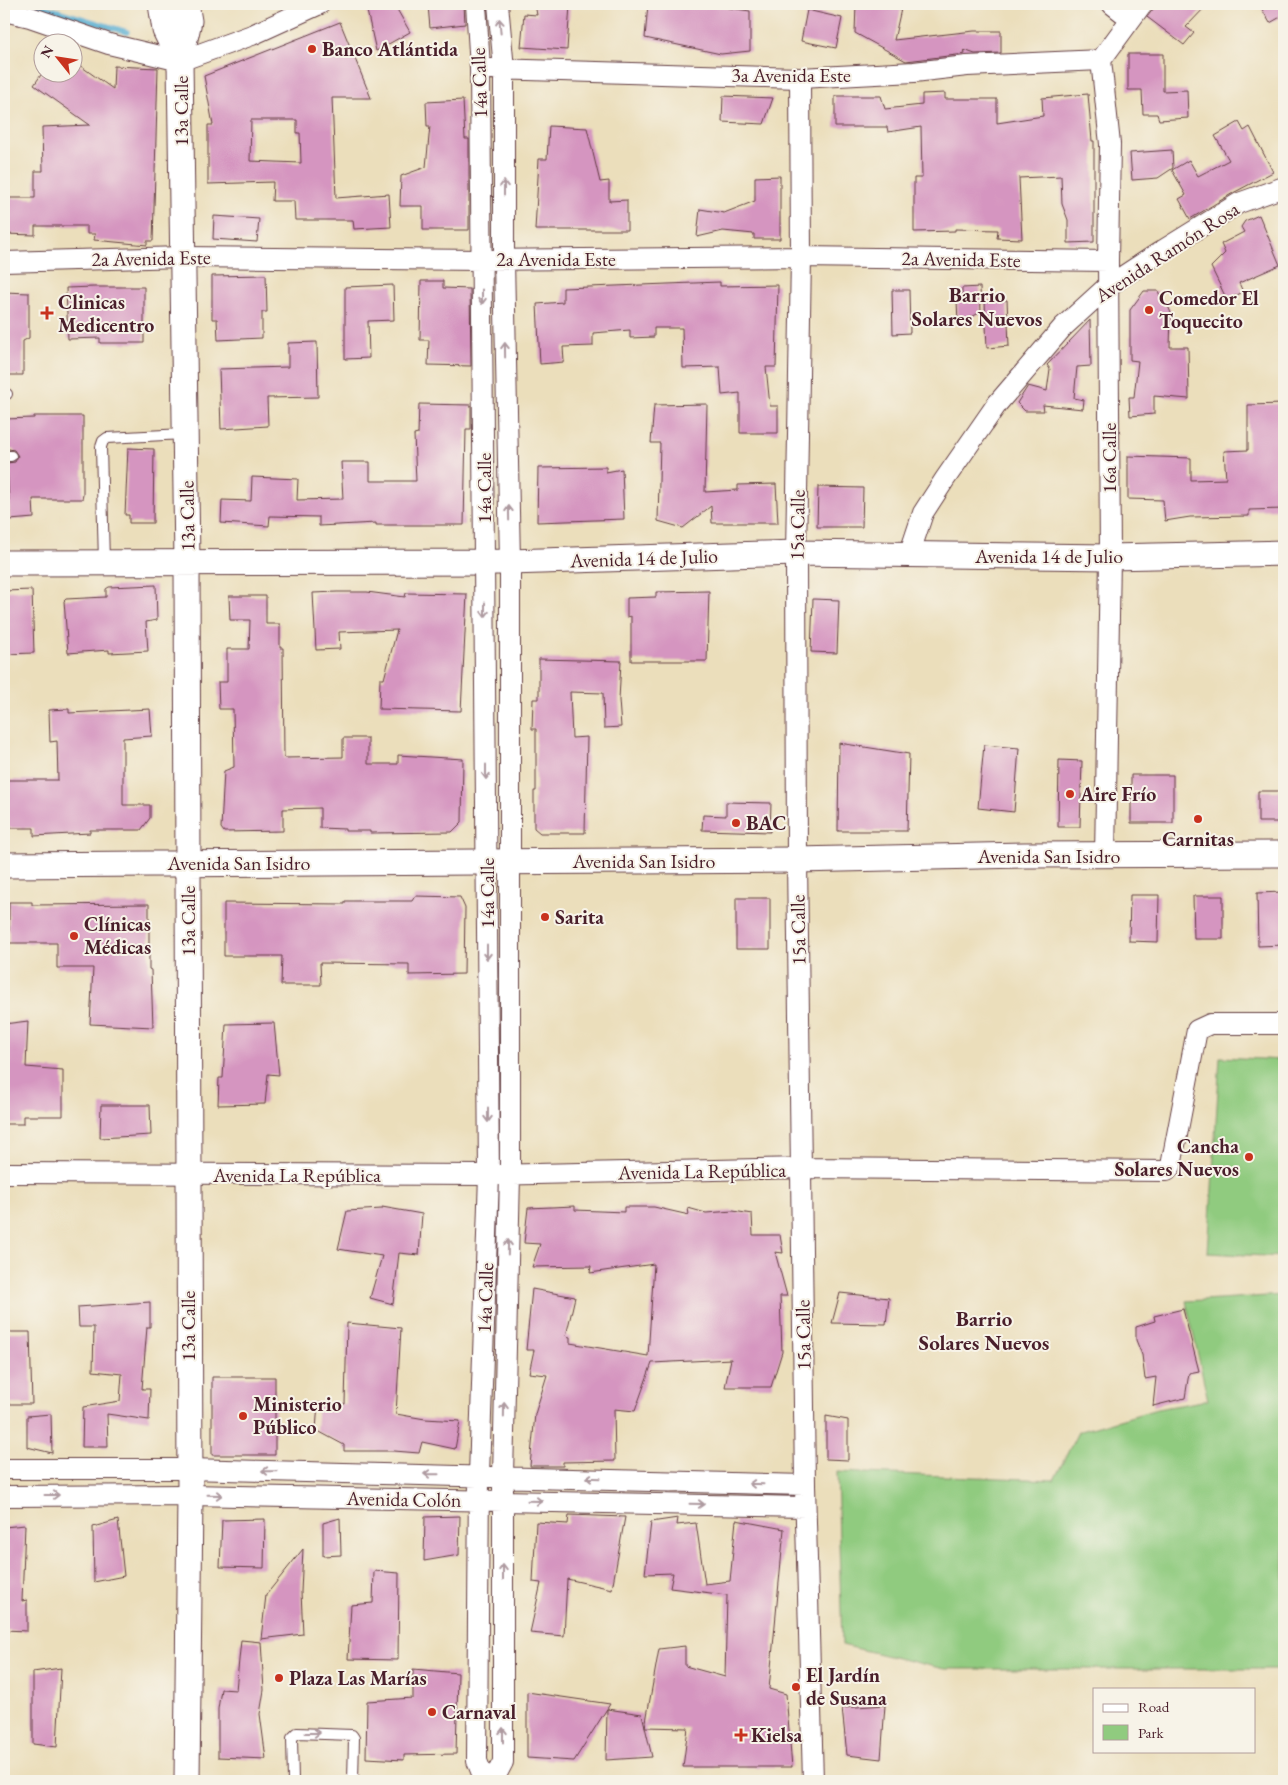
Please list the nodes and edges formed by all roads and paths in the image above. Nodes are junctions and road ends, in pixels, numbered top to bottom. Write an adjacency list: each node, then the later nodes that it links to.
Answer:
1 (161, 4): 10 (street, 13a Calle)
2 (186, 4): 10 (street, 13a Calle)
3 (320, 4): 10 (street)
4 (476, 4): 11 (street, 14a Calle)
5 (498, 4): 12 (street, 14a Calle, one-way to 5)
6 (1112, 4): 8 (street)
7 (4, 11): 10 (street)
8 (1137, 11): 9 (street)
9 (1101, 60): 13 (street, 3a Avenida Este); 19 (street, 16a Calle)
10 (180, 61): 15 (street, 13a Calle)
11 (480, 68): 12 (street, 3a Avenida Este); 18 (street, 14a Calle)
12 (504, 69): 13 (street, 3a Avenida Este); 17 (street, 14a Calle, one-way to 12)
13 (800, 78): 16 (street, 15a Calle)
14 (1284, 187): 21 (street, Avenida Ramón Rosa)
15 (182, 257): 18 (street, 2a Avenida Este); 20 (street, 2a Avenida Este); 22 (street, 13a Calle)
16 (801, 257): 17 (street, 2a Avenida Este); 19 (street, 2a Avenida Este); 23 (street, 15a Calle)
17 (504, 259): 18 (street, 2a Avenida Este); 30 (street, 14a Calle, one-way to 17)
18 (482, 260): 27 (street, 14a Calle, one-way to 27)
19 (1108, 261): 21 (street, 16a Calle)
20 (4, 262)
21 (1108, 286): 25 (street, Avenida Ramón Rosa); 26 (street, 16a Calle)
22 (186, 434): 28 (lane); 29 (street, 13a Calle)
23 (796, 553): 25 (street, Avenida 14 de Julio); 30 (street, Avenida 14 de Julio); 34 (street, 15a Calle)
24 (1284, 553): 26 (street, Avenida 14 de Julio)
25 (909, 555): 26 (street, Avenida 14 de Julio)
26 (1110, 557): 33 (street, 16a Calle)
27 (484, 561): 29 (street, Avenida 14 de Julio); 30 (street, Avenida 14 de Julio); 35 (street, 14a Calle, one-way to 35)
28 (104, 562): 29 (street, Avenida 14 de Julio); 31 (street, Avenida 14 de Julio)
29 (188, 562): 36 (street, 13a Calle)
30 (510, 562): 35 (street, 14a Calle)
31 (4, 563)
32 (1284, 854): 33 (street, Avenida San Isidro)
33 (1105, 856): 34 (street, Avenida San Isidro)
34 (797, 860): 35 (street, Avenida San Isidro); 39 (street, 15a Calle)
35 (498, 862): 36 (street, Avenida San Isidro); 41 (street, 14a Calle, one-way to 41); 42 (street, 14a Calle)
36 (188, 863): 37 (street, Avenida San Isidro); 43 (street, 13a Calle)
37 (4, 865)
38 (1284, 1024): 39 (street, Avenida La República)
39 (802, 1168): 42 (street, Avenida La República); 48 (street, 15a Calle)
40 (4, 1173): 43 (street, Avenida La República)
41 (489, 1175): 42 (street, Avenida La República); 43 (street, Avenida La República); 46 (street, 14a Calle)
42 (510, 1175): 47 (street, 14a Calle, one-way to 42)
43 (187, 1176): 45 (street, 13a Calle)
44 (4, 1469): 45 (street, Avenida Colón)
45 (189, 1469): 46 (street, Avenida Colón, one-way to 45); 49 (street, 13a Calle)
46 (479, 1475): 47 (street, Avenida Colón); 51 (street, 14a Calle)
47 (503, 1476): 48 (street, Avenida Colón, one-way to 47); 52 (street, 14a Calle)
48 (805, 1485): 53 (street, 15a Calle)
49 (190, 1494): 50 (street, Avenida Colón, one-way to 49); 51 (street, Avenida Colón, one-way to 51); 54 (street, 13a Calle)
50 (4, 1496)
51 (479, 1501): 52 (street, Avenida Colón); 57 (street, 14a Calle)
52 (503, 1501): 53 (street, Avenida Colón, one-way to 53); 58 (street, 14a Calle, one-way to 52)
53 (805, 1506): 59 (street, 15a Calle)
54 (187, 1781)
55 (293, 1781): 56 (lane, one-way to 56)
56 (353, 1781)
57 (486, 1781)
58 (493, 1781)
59 (813, 1781)

